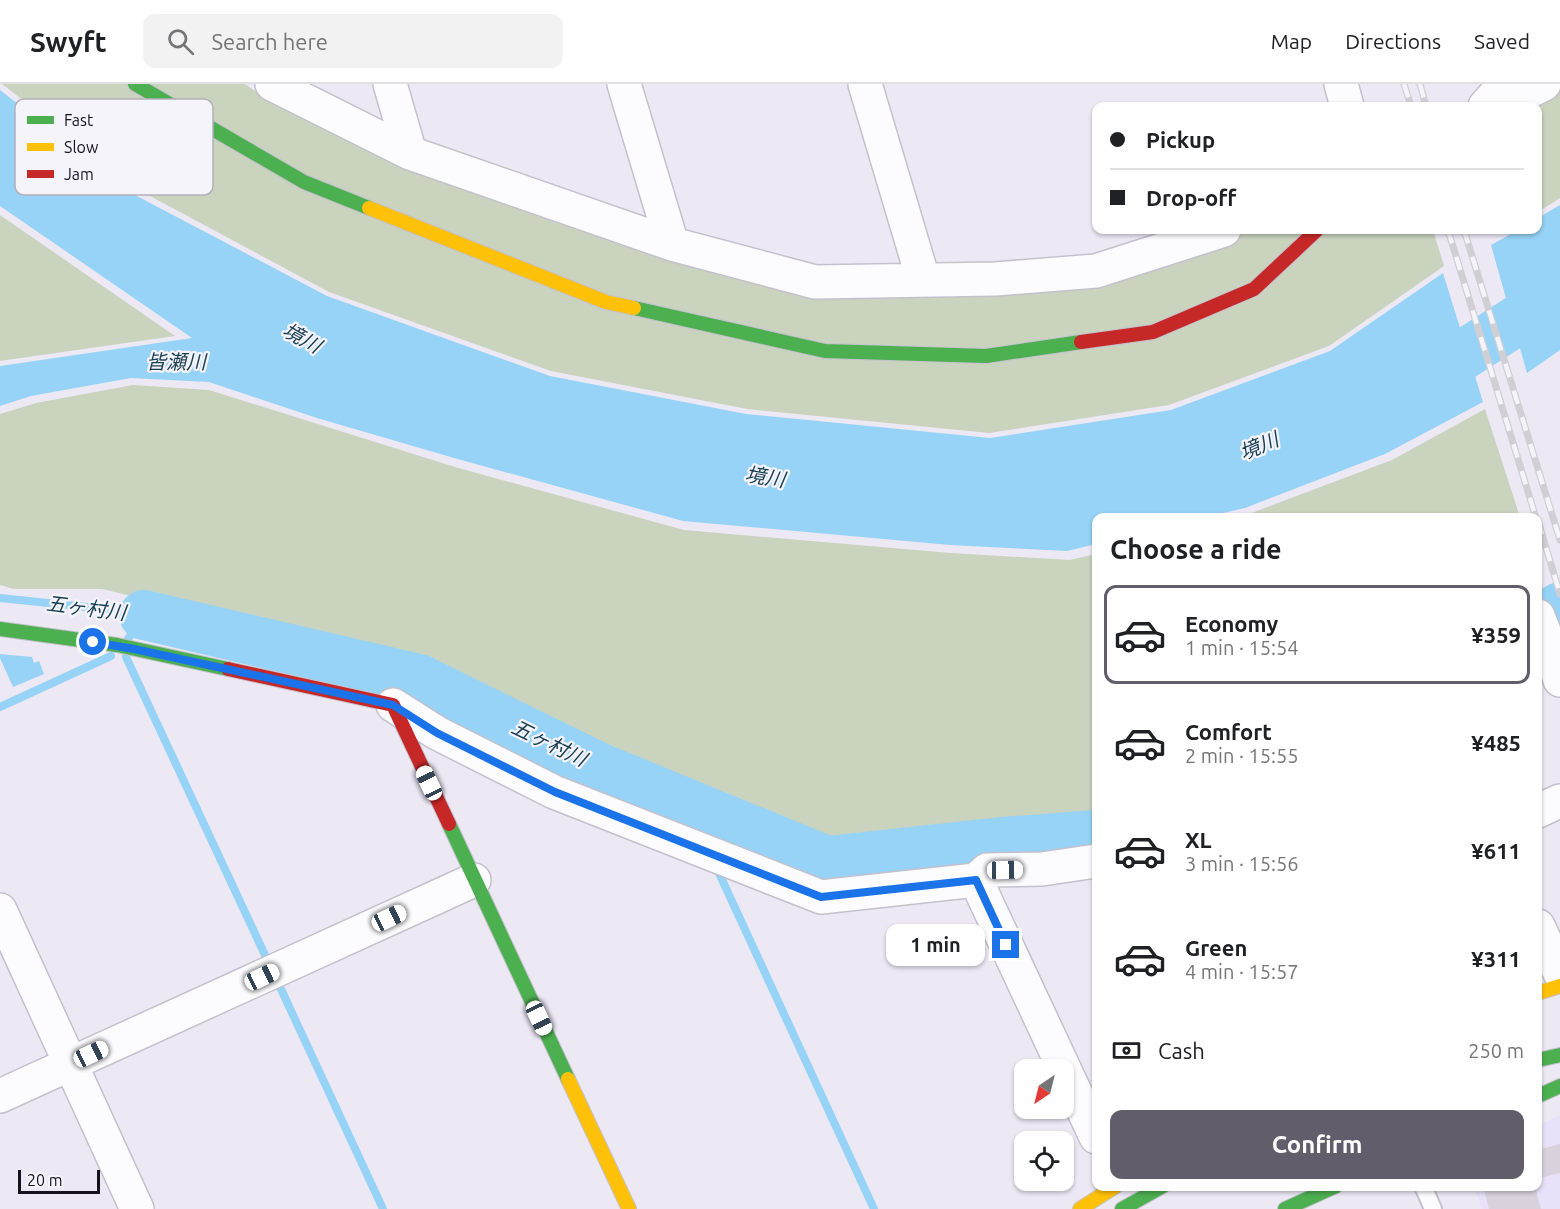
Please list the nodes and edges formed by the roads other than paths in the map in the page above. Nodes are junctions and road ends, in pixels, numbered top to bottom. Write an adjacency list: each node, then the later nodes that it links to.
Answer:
1 (135, 84): 9 (street)
2 (272, 84): 12 (street)
3 (390, 84): 12 (street)
4 (624, 84): 15 (street)
5 (865, 84): 16 (street)
6 (1341, 84): 10 (street)
7 (1544, 84): 8 (street)
8 (1492, 96)
9 (161, 99)
10 (1346, 102)
11 (213, 129): 14 (street)
12 (410, 153): 15 (street)
13 (1212, 234): 16 (street)
14 (1313, 234)
15 (672, 244): 16 (street)
16 (923, 279)
17 (1542, 628): 19 (street)
18 (0, 629): 20 (street)
19 (1552, 658)
20 (393, 705): 24 (street); 25 (street)
21 (1560, 801): 22 (street)
22 (1542, 809)
23 (1092, 862): 25 (street)
24 (474, 880): 33 (street); 43 (street)
25 (976, 880): 37 (street)
26 (0, 910): 33 (street)
27 (1542, 935): 28 (street)
28 (1560, 973)
29 (1560, 986): 30 (street)
30 (1542, 992)
31 (1560, 1055): 32 (street)
32 (1542, 1059)
33 (70, 1064): 36 (street); 42 (street)
34 (1560, 1086): 35 (street)
35 (1542, 1094)
36 (0, 1096)
37 (1092, 1128)
38 (1108, 1191): 44 (street)
39 (1154, 1191): 45 (street)
40 (1325, 1191): 46 (street)
41 (1425, 1191): 47 (lane)
42 (136, 1209)
43 (629, 1209)
44 (1080, 1209)
45 (1122, 1209)
46 (1286, 1209)
47 (1433, 1209)

